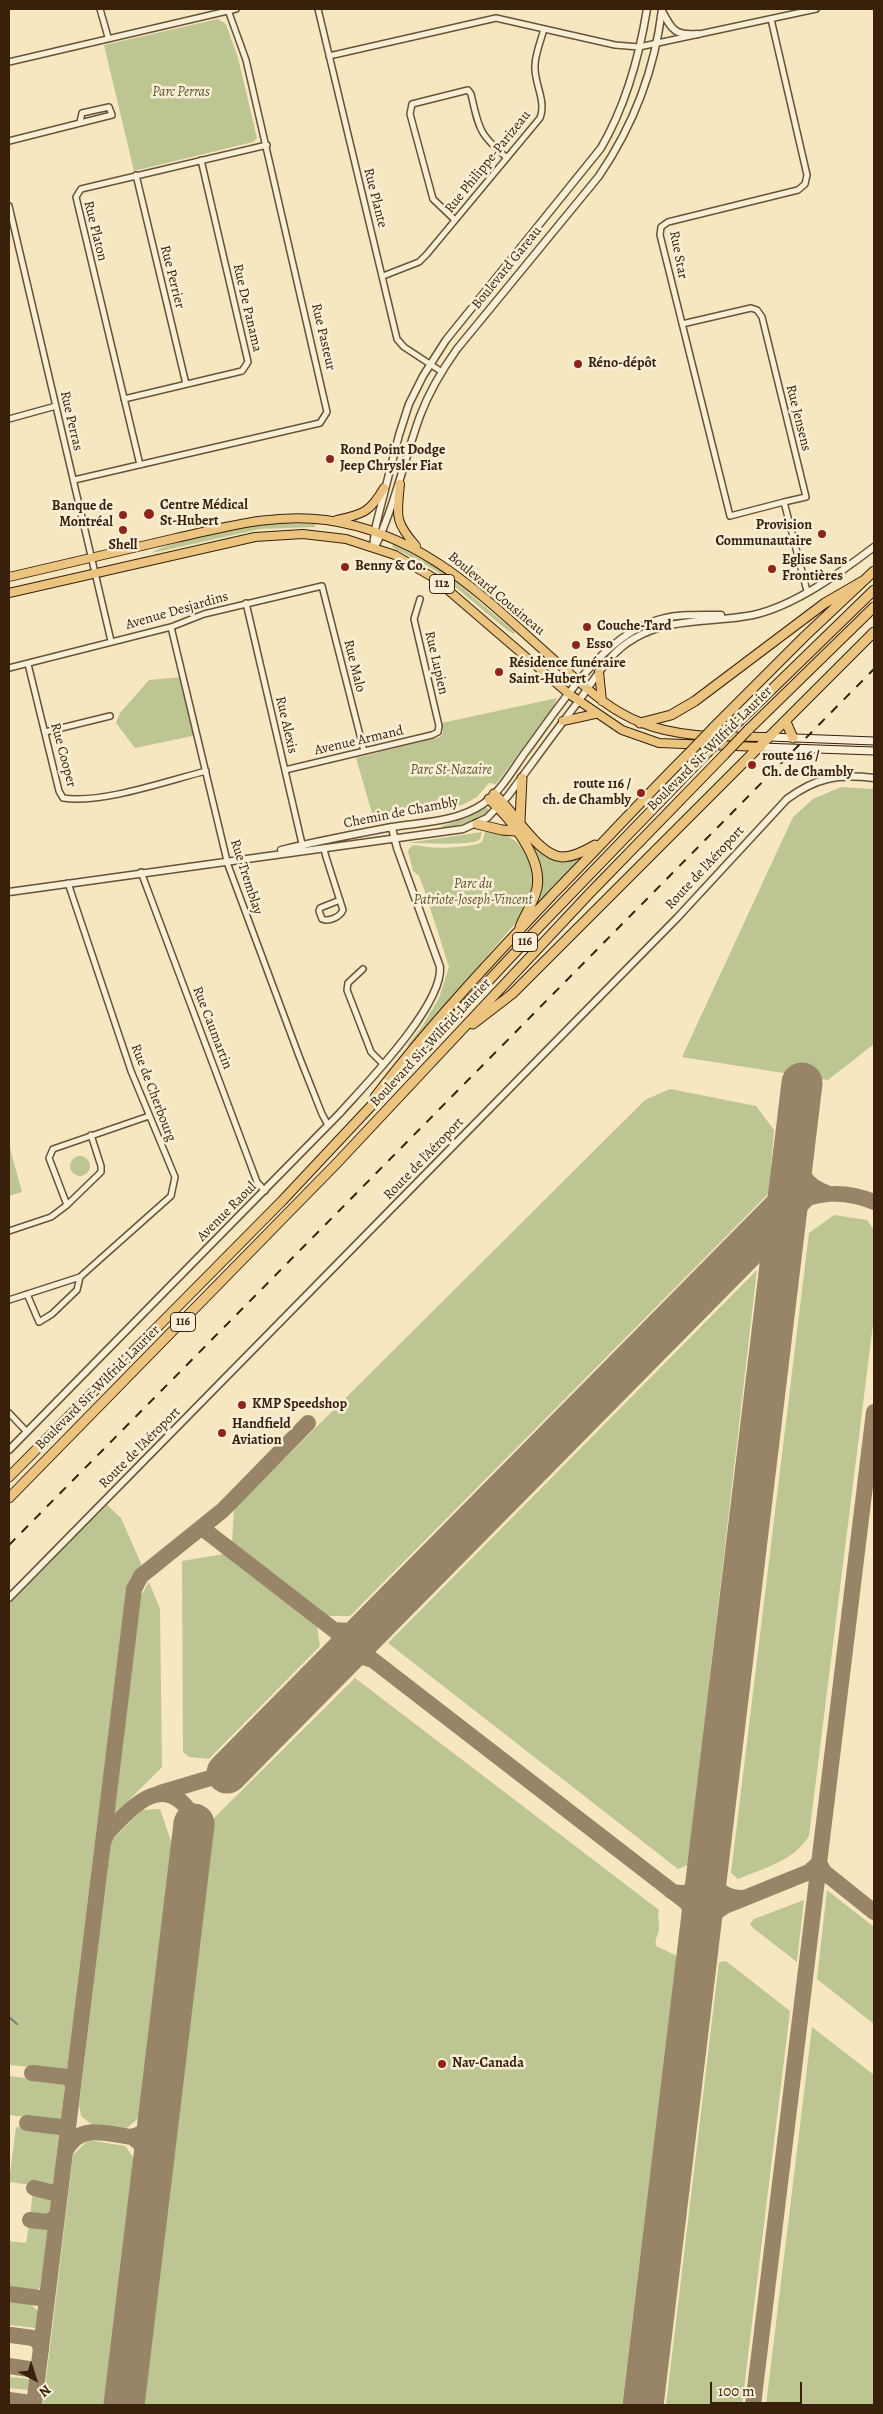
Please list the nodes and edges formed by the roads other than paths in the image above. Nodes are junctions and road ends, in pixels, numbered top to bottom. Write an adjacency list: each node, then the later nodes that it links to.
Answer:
1 (100, 9): 11 (street)
2 (236, 9): 6 (street)
3 (318, 9): 14 (street, Rue Plante)
4 (647, 9): 13 (street, Boulevard Gareau)
5 (816, 9): 8 (street)
6 (228, 10): 11 (street); 18 (street, Rue Pasteur)
7 (662, 10): 10 (street); 12 (street, Boulevard Gareau)
8 (771, 18): 10 (street); 25 (street, Rue Star)
9 (544, 29): 13 (street); 14 (street); 19 (street, Rue Philippe-Parizeau)
10 (698, 34): 12 (street)
11 (108, 37): 15 (street)
12 (657, 44): 13 (street); 27 (street, Boulevard Gareau)
13 (639, 47): 26 (street, Boulevard Gareau)
14 (329, 56): 24 (street, Rue Plante)
15 (9, 62)
16 (80, 122): 16 (street); 17 (street)
17 (9, 141)
18 (266, 146): 20 (street, Rue Platon); 32 (street, Rue Pasteur)
19 (507, 158): 23 (street, Rue Philippe-Parizeau); 23 (street)
20 (200, 160): 21 (street, Rue Platon); 28 (street, Rue De Panama)
21 (136, 175): 28 (street, Rue Perrier); 29 (street, Rue Platon)
22 (9, 206): 30 (street, Rue Perras)
23 (455, 220): 24 (street, Rue Philippe-Parizeau)
24 (383, 276): 26 (street, Rue Plante)
25 (682, 324): 36 (street, Rue Star); 36 (street, Rue Jensens)
26 (430, 364): 27 (street, Rue Plante); 35 (street, Boulevard Gareau)
27 (442, 372): 34 (street, Boulevard Gareau)
28 (186, 384): 29 (street, Rue De Panama)
29 (124, 399): 32 (street, Rue Platon)
30 (56, 406): 31 (street); 33 (street, Rue Perras)
31 (9, 419)
32 (140, 465): 33 (street, Rue Pasteur)
33 (74, 480): 42 (street, Rue Perras)
34 (400, 484): 38 (street, Boulevard Gareau); 41 (main road)
35 (384, 488): 37 (main road); 38 (street, Boulevard Gareau)
36 (784, 502): 49 (street)
37 (333, 521): 38 (main road, Boulevard Cousineau / 112); 42 (main road, Boulevard Cousineau / 112)
38 (378, 532): 39 (street, Boulevard Gareau); 41 (main road, Boulevard Cousineau / 112)
39 (374, 547): 44 (main road, Boulevard Cousineau / 112); 63 (main road, Boulevard Cousineau / 112)
40 (874, 547): 49 (street)
41 (419, 549): 61 (main road, Boulevard Cousineau / 112)
42 (92, 557): 44 (street, Rue Perras); 45 (main road, Boulevard Cousineau / 112)
43 (874, 571): 46 (highway)
44 (95, 573): 50 (main road, Boulevard Cousineau / 112); 57 (street, Rue Perras)
45 (9, 577)
46 (863, 581): 70 (highway); 90 (highway, bridge)
47 (322, 586): 52 (street, Avenue Desjardins); 77 (street, Rue Malo)
48 (874, 590): 104 (highway, Boulevard Sir-Wilfrid-Laurier / 116, bridge)
49 (807, 591): 54 (street)
50 (9, 593)
51 (420, 599): 72 (street, Rue Lupien)
52 (246, 603): 55 (street, Avenue Desjardins); 79 (street, Rue Alexis)
53 (874, 607): 100 (highway, Boulevard Sir-Wilfrid-Laurier / 116, bridge)
54 (747, 616): 60 (street); 61 (street)
55 (171, 627): 57 (street, Avenue Desjardins); 80 (street, Rue Tremblay)
56 (874, 632): 69 (highway)
57 (111, 640): 58 (street, Avenue Desjardins)
58 (28, 664): 59 (street, Avenue Desjardins); 71 (street, Rue Cooper)
59 (9, 668)
60 (599, 672): 62 (street); 65 (main road)
61 (579, 682): 62 (main road, 112); 63 (street)
62 (587, 689): 64 (street); 65 (main road, 112)
63 (569, 694): 64 (main road, 112); 83 (street, Chemin de Chambly)
64 (578, 701): 66 (main road, 112); 68 (street, Chemin de Chambly)
65 (602, 701): 70 (main road)
66 (595, 714): 68 (main road); 76 (main road, 112)
67 (110, 716): 71 (street)
68 (563, 721): 81 (street, Chemin de Chambly)
69 (786, 722): 73 (highway); 74 (highway)
70 (640, 723): 73 (main road)
71 (45, 732): 80 (street, Rue Cooper)
72 (438, 732): 77 (street, Avenue Armand)
73 (770, 737): 74 (main road); 76 (highway)
74 (793, 738): 75 (main road)
75 (874, 741)
76 (761, 747): 78 (main road); 100 (highway)
77 (364, 751): 79 (street, Avenue Armand)
78 (874, 751)
79 (285, 770): 91 (street, Rue Alexis)
80 (206, 772): 93 (street, Rue Tremblay)
81 (522, 778): 84 (street, Chemin de Chambly); 85 (highway)
82 (874, 778): 117 (street, Route de l'Aéroport)
83 (492, 796): 84 (highway); 87 (street, Chemin de Chambly)
84 (501, 805): 85 (highway); 86 (street, Chemin de Chambly); 88 (highway)
85 (520, 821): 90 (highway)
86 (477, 824): 88 (highway); 89 (street, Chemin de Chambly)
87 (392, 828): 89 (street); 91 (street, Chemin de Chambly)
88 (515, 831): 98 (highway)
89 (394, 839): 92 (street, Chemin de Chambly); 101 (street, Avenue Raoul)
90 (602, 841): 98 (highway)
91 (303, 848): 92 (street, Chemin de Chambly); 93 (street, Chemin de Chambly)
92 (324, 849): 97 (street)
93 (227, 860): 94 (street, Chemin de Chambly); 103 (street, Rue Tremblay)
94 (140, 872): 95 (street, Chemin de Chambly); 106 (street, Rue Caumartin)
95 (68, 883): 96 (street, Chemin de Chambly); 102 (street, Rue de Cherbourg)
96 (9, 892)
97 (340, 900): 97 (street)
98 (517, 933): 104 (highway)
99 (363, 969): 101 (street)
100 (452, 1041): 116 (highway, Boulevard Sir-Wilfrid-Laurier / 116)
101 (383, 1064): 103 (street, Avenue Raoul)
102 (149, 1116): 105 (street); 109 (street, Rue de Cherbourg)
103 (328, 1125): 106 (street, Avenue Raoul)
104 (347, 1133): 115 (highway, Boulevard Sir-Wilfrid-Laurier / 116)
105 (91, 1135): 107 (street); 107 (street)
106 (265, 1191): 113 (street, Avenue Raoul)
107 (67, 1205): 108 (street)
108 (9, 1231)
109 (80, 1277): 110 (street, Rue de Cherbourg); 110 (street, Rue de Cherbourg)
110 (27, 1294): 111 (street, Rue de Cherbourg)
111 (9, 1300)
112 (9, 1413): 113 (street)
113 (27, 1432): 114 (street, Avenue Raoul)
114 (9, 1450)
115 (9, 1477)
116 (9, 1498)
117 (9, 1598)

